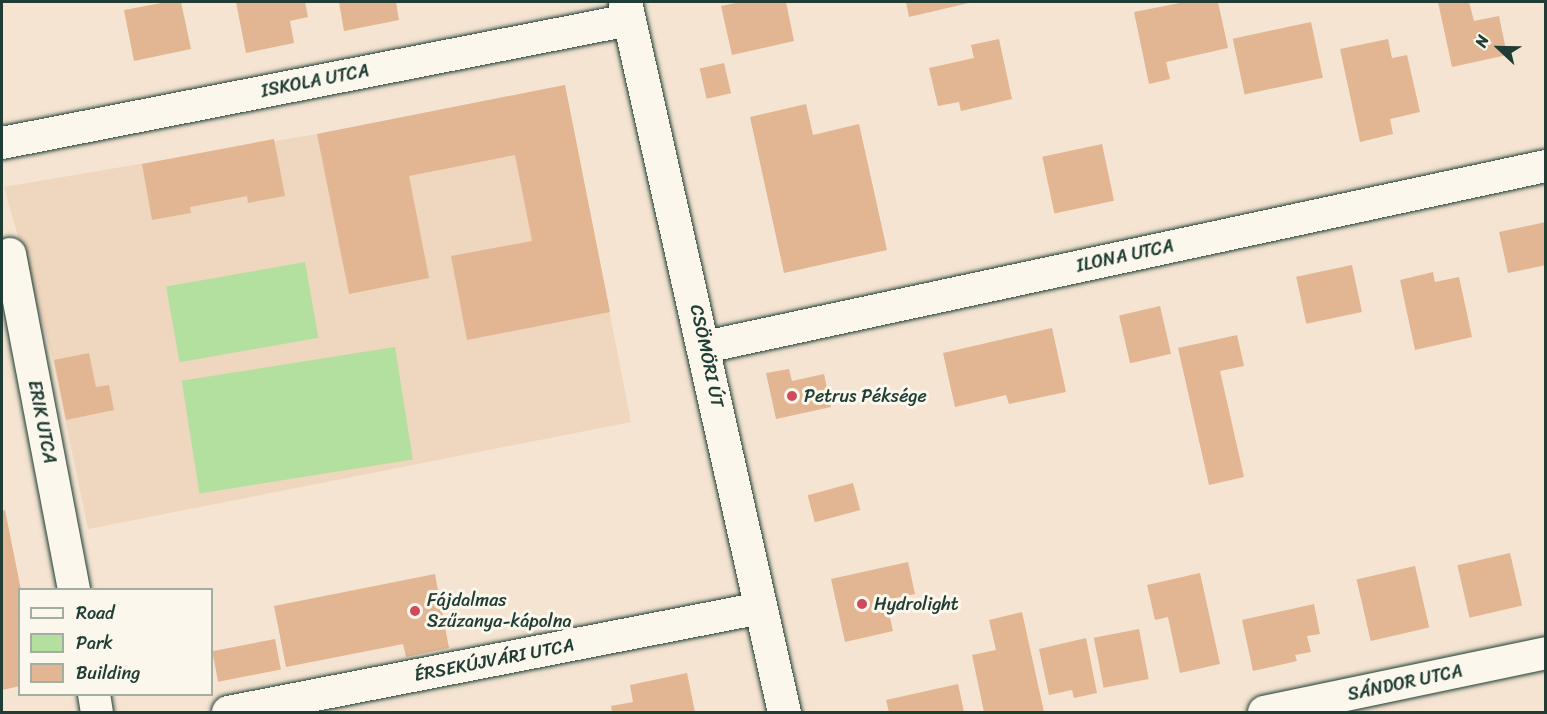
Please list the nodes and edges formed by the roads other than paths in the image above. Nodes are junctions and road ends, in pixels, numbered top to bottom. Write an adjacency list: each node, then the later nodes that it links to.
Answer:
1 (627, 11): 2 (street, ISKOLA UTCA); 5 (main road, CSÖMÖRI ÚT)
2 (2, 143)
3 (1545, 166): 5 (street, ILONA UTCA)
4 (9, 254): 6 (street, ERIK UTCA)
5 (705, 347): 7 (main road, CSÖMÖRI ÚT)
6 (74, 588)
7 (761, 608): 11 (street, ÉRSEKÚJVÁRI UTCA); 12 (main road, CSÖMÖRI ÚT)
8 (1545, 653): 13 (street, SÁNDOR UTCA)
9 (94, 696): 10 (street)
10 (97, 712)
11 (228, 712)
12 (784, 712)
13 (1264, 712)

